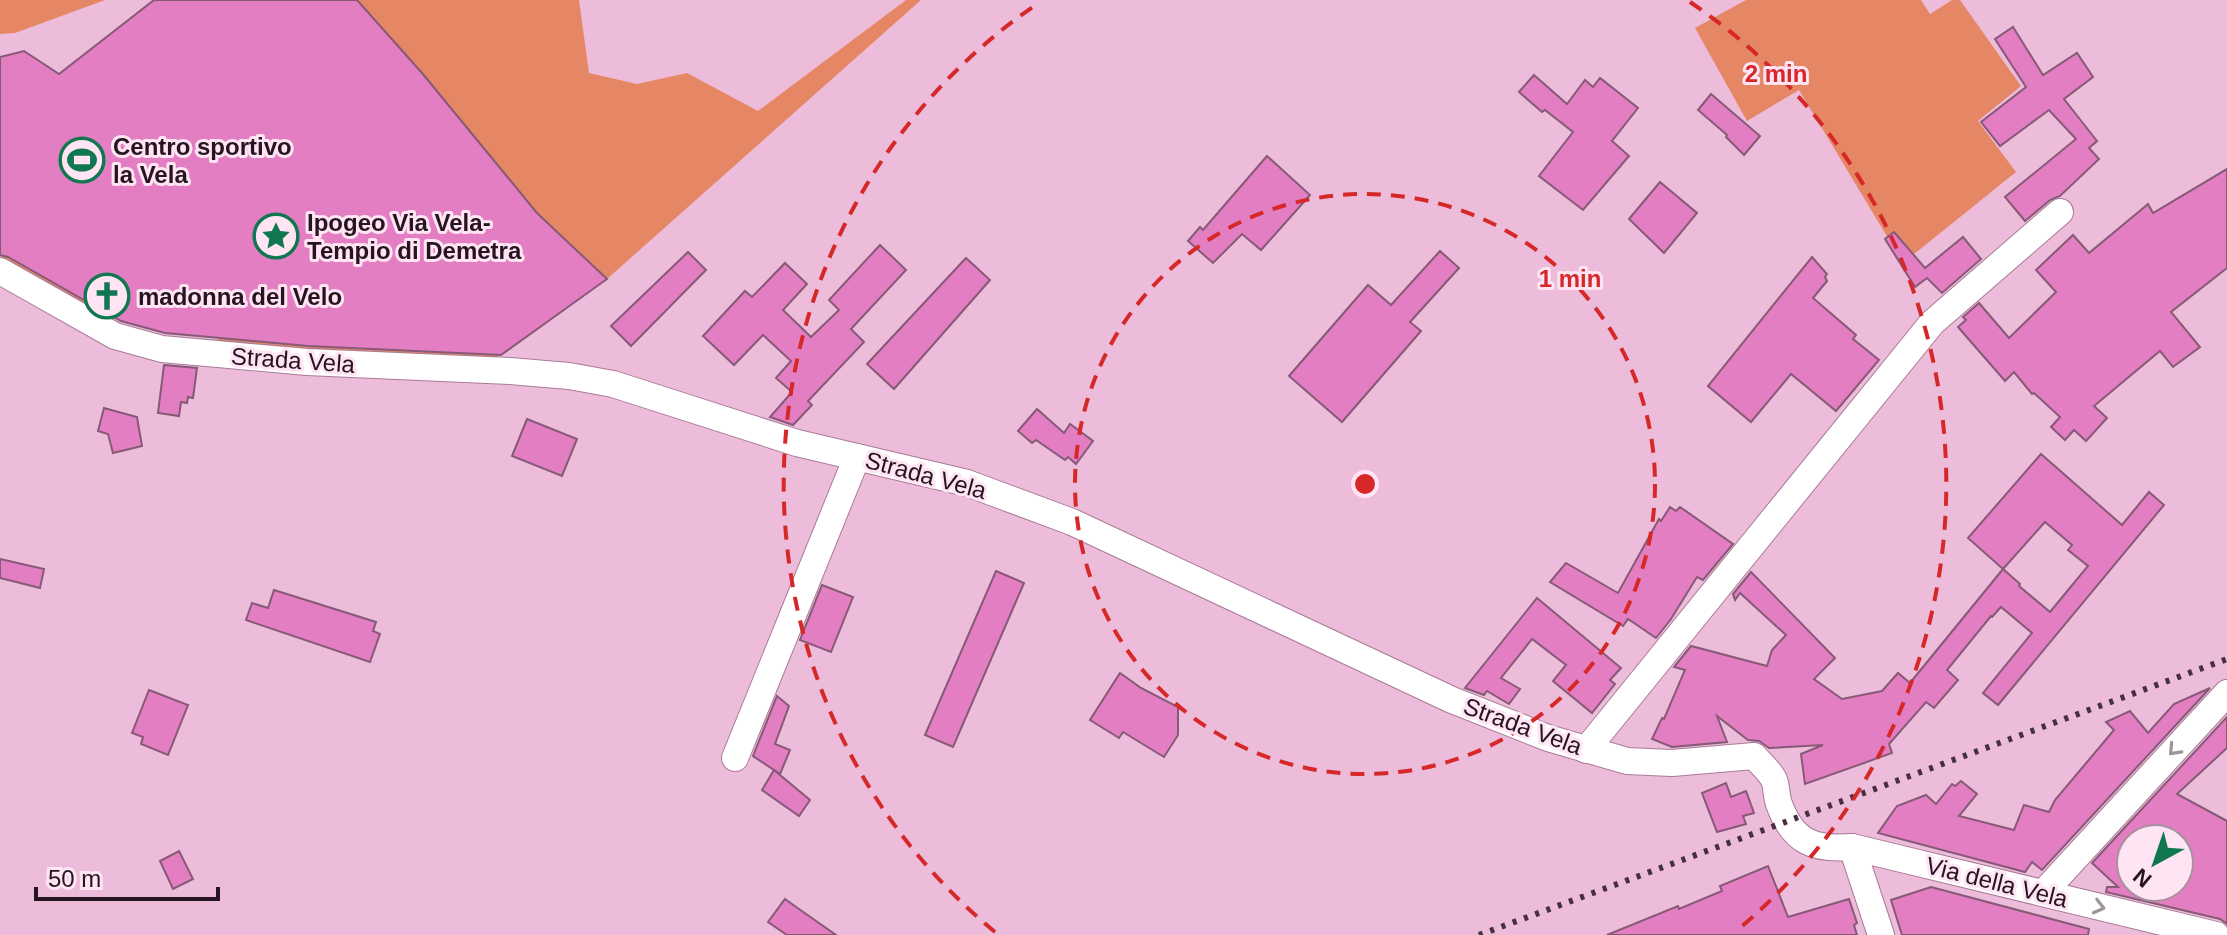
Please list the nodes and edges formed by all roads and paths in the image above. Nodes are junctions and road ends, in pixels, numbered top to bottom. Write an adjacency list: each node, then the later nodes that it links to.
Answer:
1 (2060, 212): 5 (street)
2 (0, 271): 3 (street, Strada Vela)
3 (857, 457): 5 (street, Strada Vela); 6 (street)
4 (2227, 693): 9 (street, one-way to 9)
5 (1586, 750): 7 (street, Strada Vela)
6 (735, 758)
7 (1786, 821): 8 (street, Via della Vela)
8 (1852, 847): 9 (street, Via della Vela); 10 (street)
9 (2043, 893): 11 (street, Via della Vela, one-way to 11)
10 (1881, 935)
11 (2216, 935)

